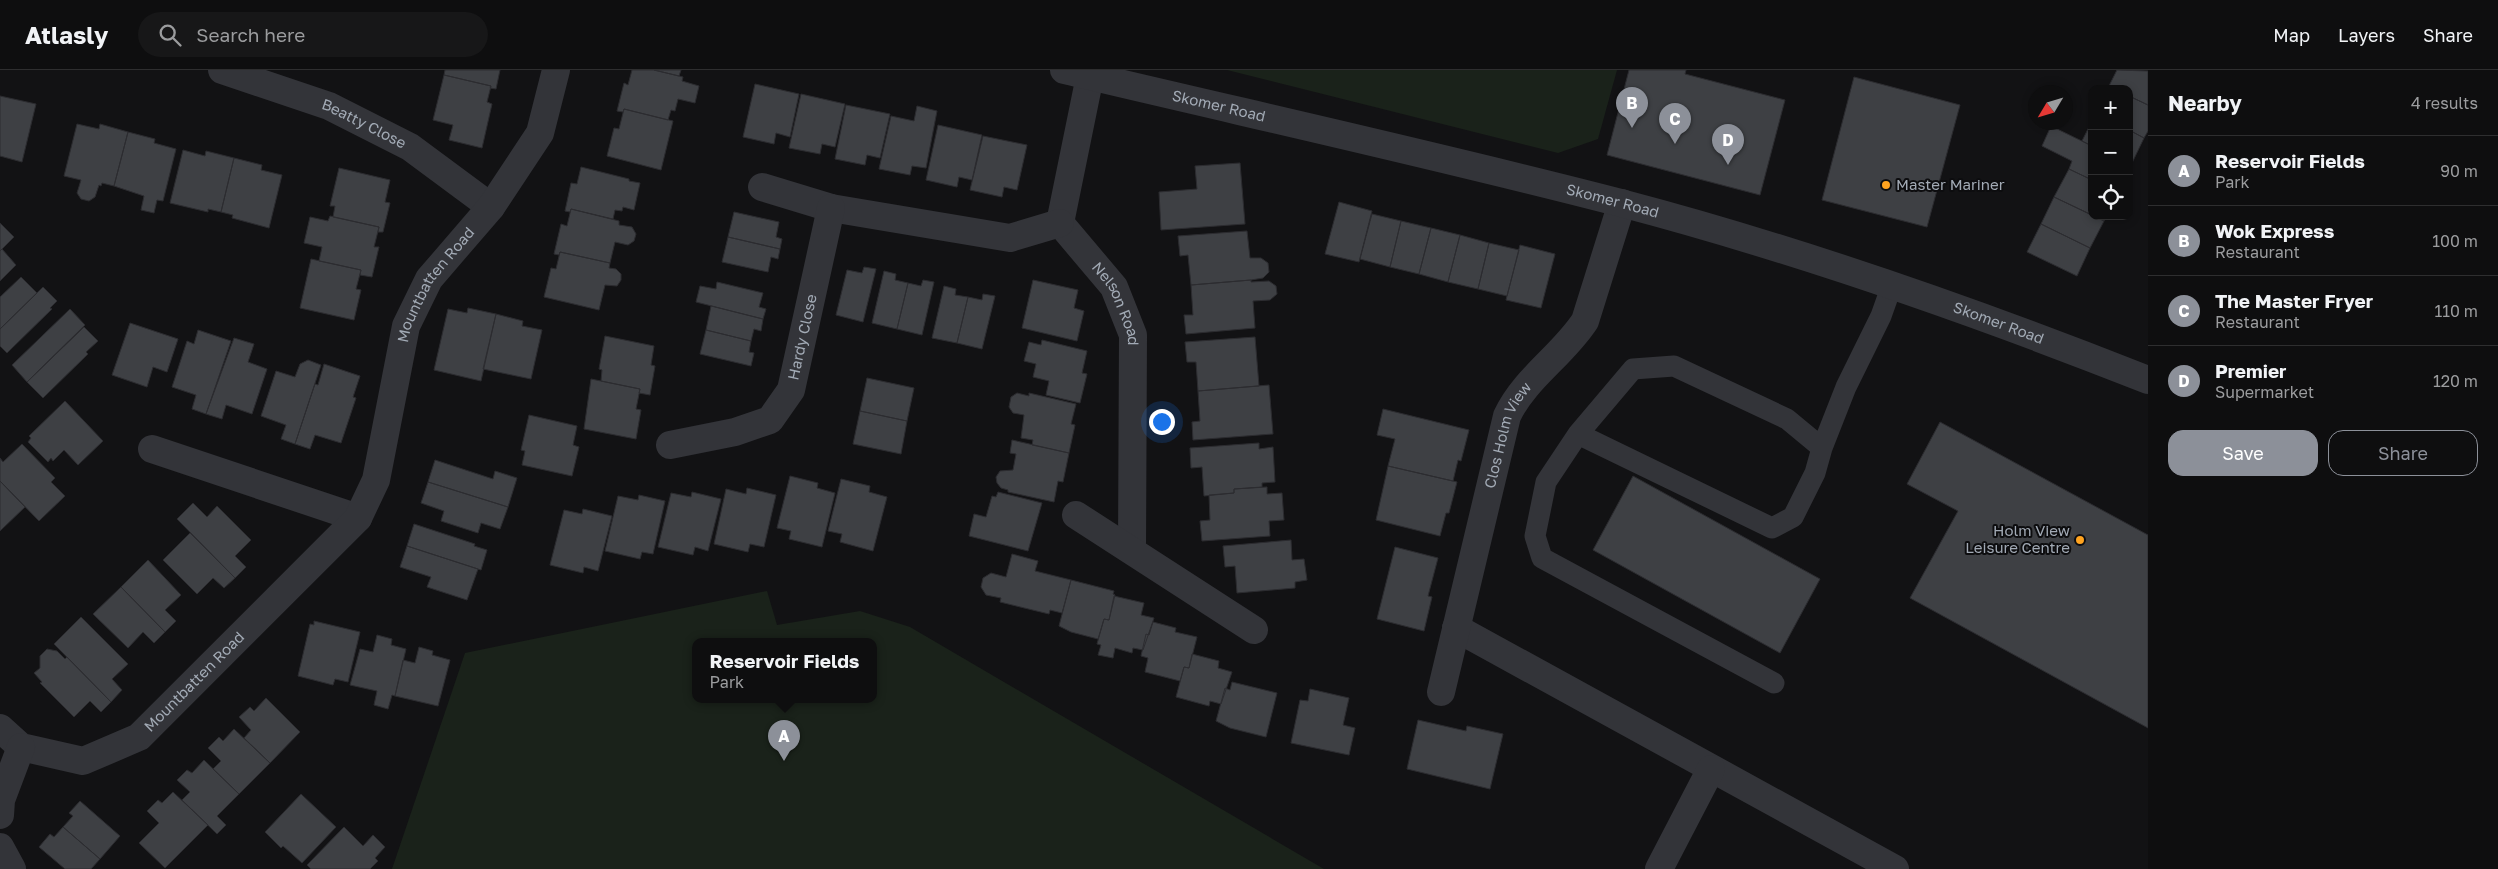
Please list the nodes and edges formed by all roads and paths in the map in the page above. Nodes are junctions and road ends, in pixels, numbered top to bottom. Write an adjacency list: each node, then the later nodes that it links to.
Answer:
1 (222, 70): 7 (street, Beatty Close)
2 (556, 70): 7 (street, Mountbatten Road)
3 (1064, 70): 4 (street, Skomer Road)
4 (1090, 76): 6 (street, Skomer Road); 9 (street)
5 (762, 188): 8 (street)
6 (1622, 203): 10 (street, Skomer Road); 19 (street, Clos Holm View)
7 (491, 207): 17 (street, Mountbatten Road)
8 (832, 208): 9 (street); 13 (street, Hardy Close)
9 (1060, 223): 18 (street, Nelson Road)
10 (1892, 285): 11 (street, Skomer Road); 14 (lane)
11 (2148, 380)
12 (1578, 434): 14 (lane); 14 (lane); 21 (lane)
13 (670, 445)
14 (1822, 448)
15 (152, 449): 17 (street)
16 (1076, 515): 18 (street)
17 (358, 518): 24 (street, Mountbatten Road)
18 (1132, 550): 20 (street)
19 (1456, 628): 22 (street, Clos Holm View); 25 (street)
20 (1254, 630)
21 (1774, 683)
22 (1441, 692)
23 (0, 728): 24 (street, Mountbatten Road)
24 (21, 747): 26 (street)
25 (1711, 768): 29 (street); 30 (street)
26 (0, 815)
27 (0, 847): 28 (street)
28 (12, 869)
29 (1659, 869)
30 (1895, 869)

